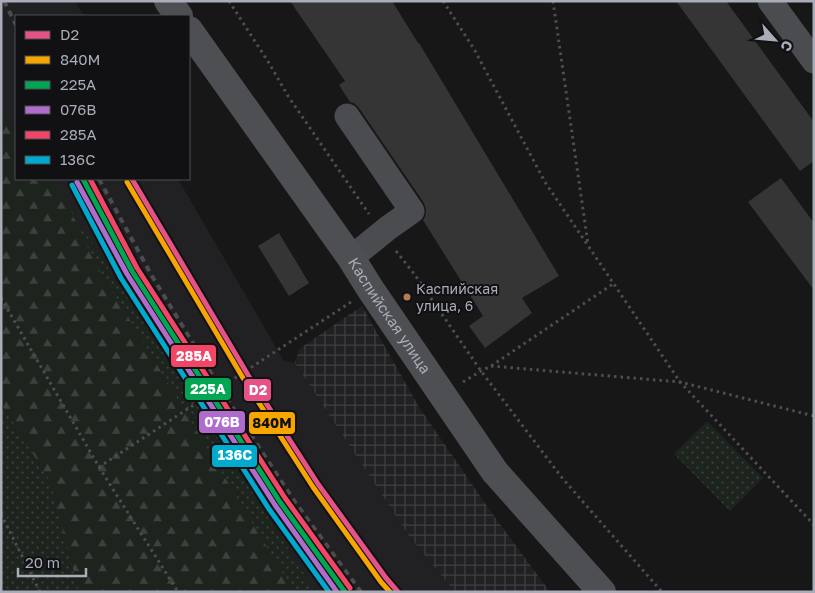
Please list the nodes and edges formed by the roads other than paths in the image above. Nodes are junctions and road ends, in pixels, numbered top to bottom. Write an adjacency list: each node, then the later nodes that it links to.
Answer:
1 (168, 1): 3 (main road)
2 (770, 1): 5 (lane)
3 (178, 15)
4 (190, 31): 7 (main road, Каспийская улица)
5 (814, 61)
6 (347, 116): 7 (lane)
7 (351, 258): 8 (main road, Каспийская улица)
8 (591, 588)

